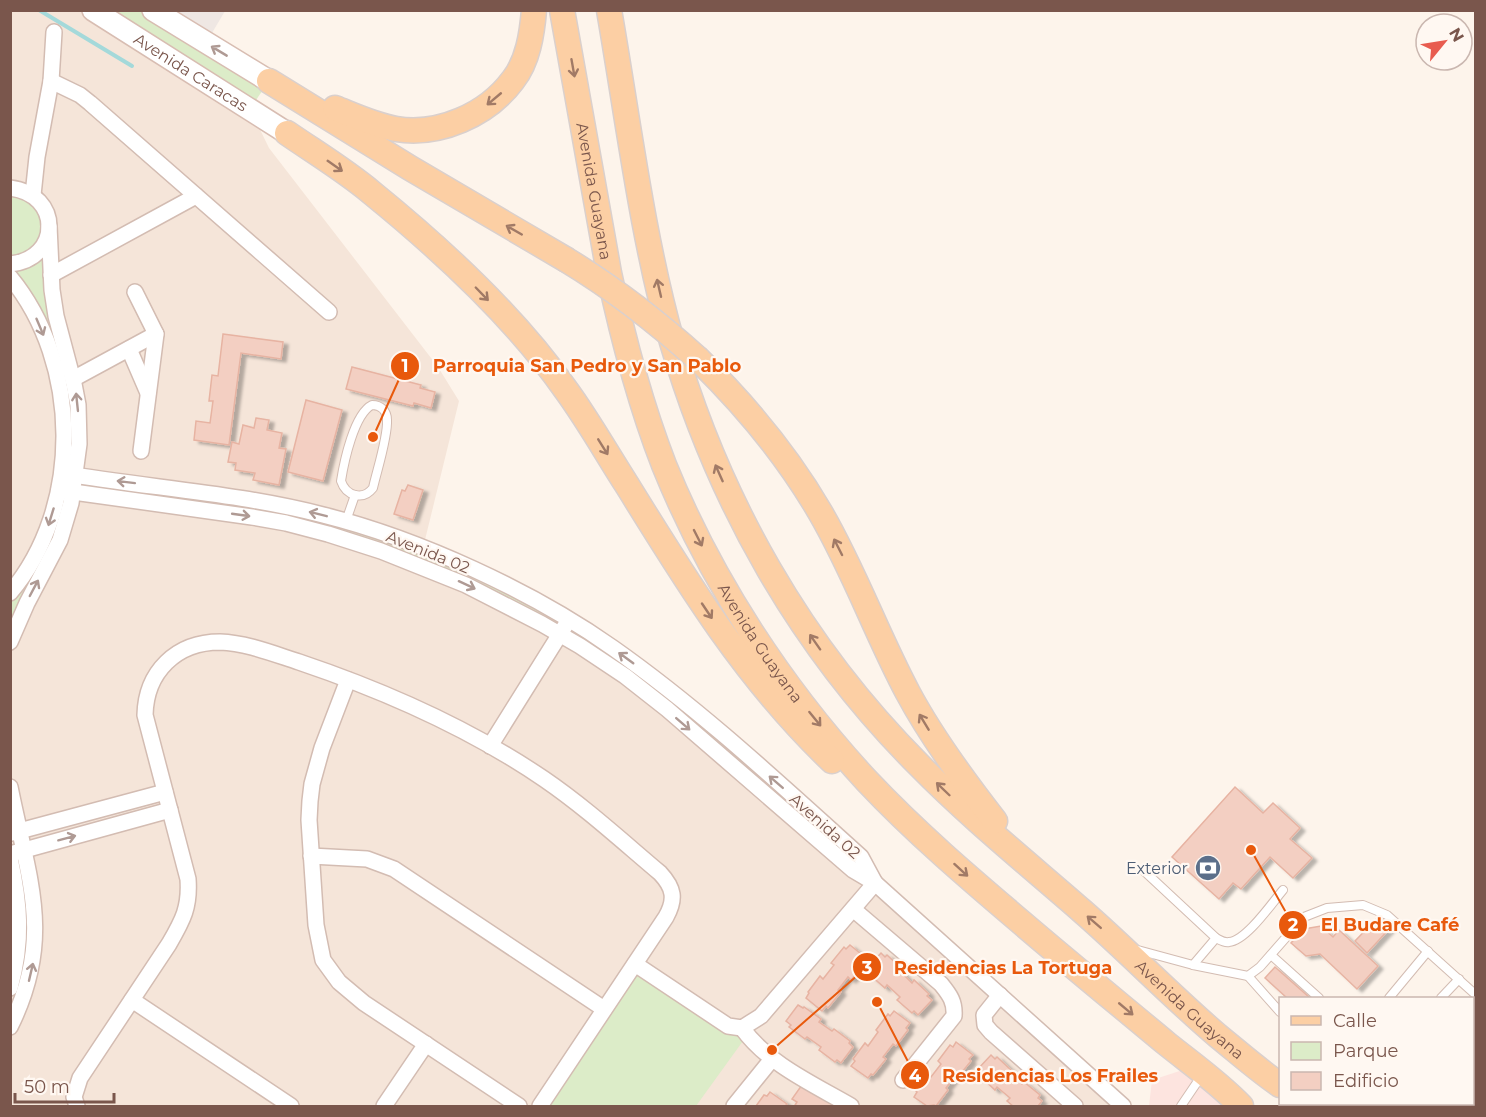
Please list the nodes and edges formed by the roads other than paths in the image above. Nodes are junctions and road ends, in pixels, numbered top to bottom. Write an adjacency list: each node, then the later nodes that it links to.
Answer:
1 (93, 10): 9 (street, Avenida Caracas)
2 (153, 10): 8 (street, Avenida Caracas, one-way to 2)
3 (534, 10): 8 (main road, one-way to 8)
4 (562, 10): 39 (main road, Avenida Guayana, one-way to 39)
5 (609, 10): 43 (main road, Avenida Guayana, one-way to 5)
6 (54, 32): 7 (street)
7 (51, 81): 11 (street); 12 (street)
8 (269, 81): 43 (main road, one-way to 8, bridge)
9 (287, 133): 39 (main road, one-way to 39)
10 (10, 188): 11 (street)
11 (33, 195): 13 (street)
12 (196, 196): 15 (street); 18 (street)
13 (49, 226): 14 (street); 15 (street)
14 (10, 264)
15 (51, 275): 21 (street)
16 (10, 277): 24 (street, one-way to 24)
17 (135, 292): 19 (street)
18 (329, 312)
19 (156, 334): 20 (street); 22 (street)
20 (129, 349): 21 (street); 22 (street)
21 (73, 379): 24 (street, one-way to 21)
22 (148, 394): 23 (street)
23 (141, 451)
24 (68, 475): 25 (street); 26 (street, Avenida 02, one-way to 24)
25 (66, 491): 28 (street, Avenida 02); 30 (street, one-way to 30); 33 (street, one-way to 25)
26 (208, 493): 28 (street); 29 (street, Avenida 02, one-way to 26)
27 (355, 495): 27 (lane); 29 (lane)
28 (205, 510): 32 (street, Avenida 02, one-way to 32)
29 (346, 521): 31 (street, Avenida 02)
30 (10, 593)
31 (568, 620): 32 (street); 45 (street, Avenida 02, one-way to 31)
32 (560, 634): 35 (street); 45 (street, Avenida 02, one-way to 45)
33 (10, 642)
34 (348, 680): 35 (street); 37 (street); 42 (street)
35 (490, 746): 52 (street)
36 (10, 787): 40 (street)
37 (165, 792): 38 (street); 40 (street)
38 (170, 810): 41 (street, one-way to 38); 62 (street)
39 (918, 831): 69 (main road, Avenida Guayana, one-way to 69)
40 (15, 832): 41 (street)
41 (15, 854): 56 (street); 65 (street, one-way to 41)
42 (311, 856): 63 (street); 67 (street)
43 (1034, 870): 49 (main road, Avenida Guayana, one-way to 43)
44 (1143, 870): 48 (lane)
45 (875, 883): 47 (street); 57 (street)
46 (1283, 890): 48 (lane)
47 (853, 909): 66 (street); 70 (street)
48 (1216, 938): 53 (lane)
49 (1121, 945): 53 (lane); 71 (main road, Avenida Guayana)
50 (1428, 951): 51 (lane); 55 (lane); 60 (lane)
51 (1271, 955): 54 (lane); 59 (lane)
52 (635, 964): 63 (street); 66 (street)
53 (1193, 965): 54 (lane)
54 (1248, 976): 64 (lane)
55 (1459, 980): 58 (lane); 61 (lane)
56 (10, 988)
57 (1000, 995): 79 (street); 80 (street)
58 (1476, 995)
59 (1317, 997)
60 (1391, 997)
61 (1443, 997)
62 (132, 1000): 72 (street); 73 (street)
63 (604, 1009): 76 (street)
64 (1279, 1010)
65 (10, 1027)
66 (742, 1028): 68 (street)
67 (426, 1044): 74 (street); 75 (street)
68 (772, 1059): 77 (street); 78 (street)
69 (1203, 1073): 81 (lane); 82 (main road, Avenida Guayana)
70 (903, 1080)
71 (1279, 1084)
72 (77, 1107)
73 (291, 1107)
74 (384, 1107)
75 (519, 1107)
76 (540, 1107)
77 (734, 1107)
78 (851, 1107)
79 (1075, 1107)
80 (1123, 1107)
81 (1181, 1107)
82 (1241, 1107)

